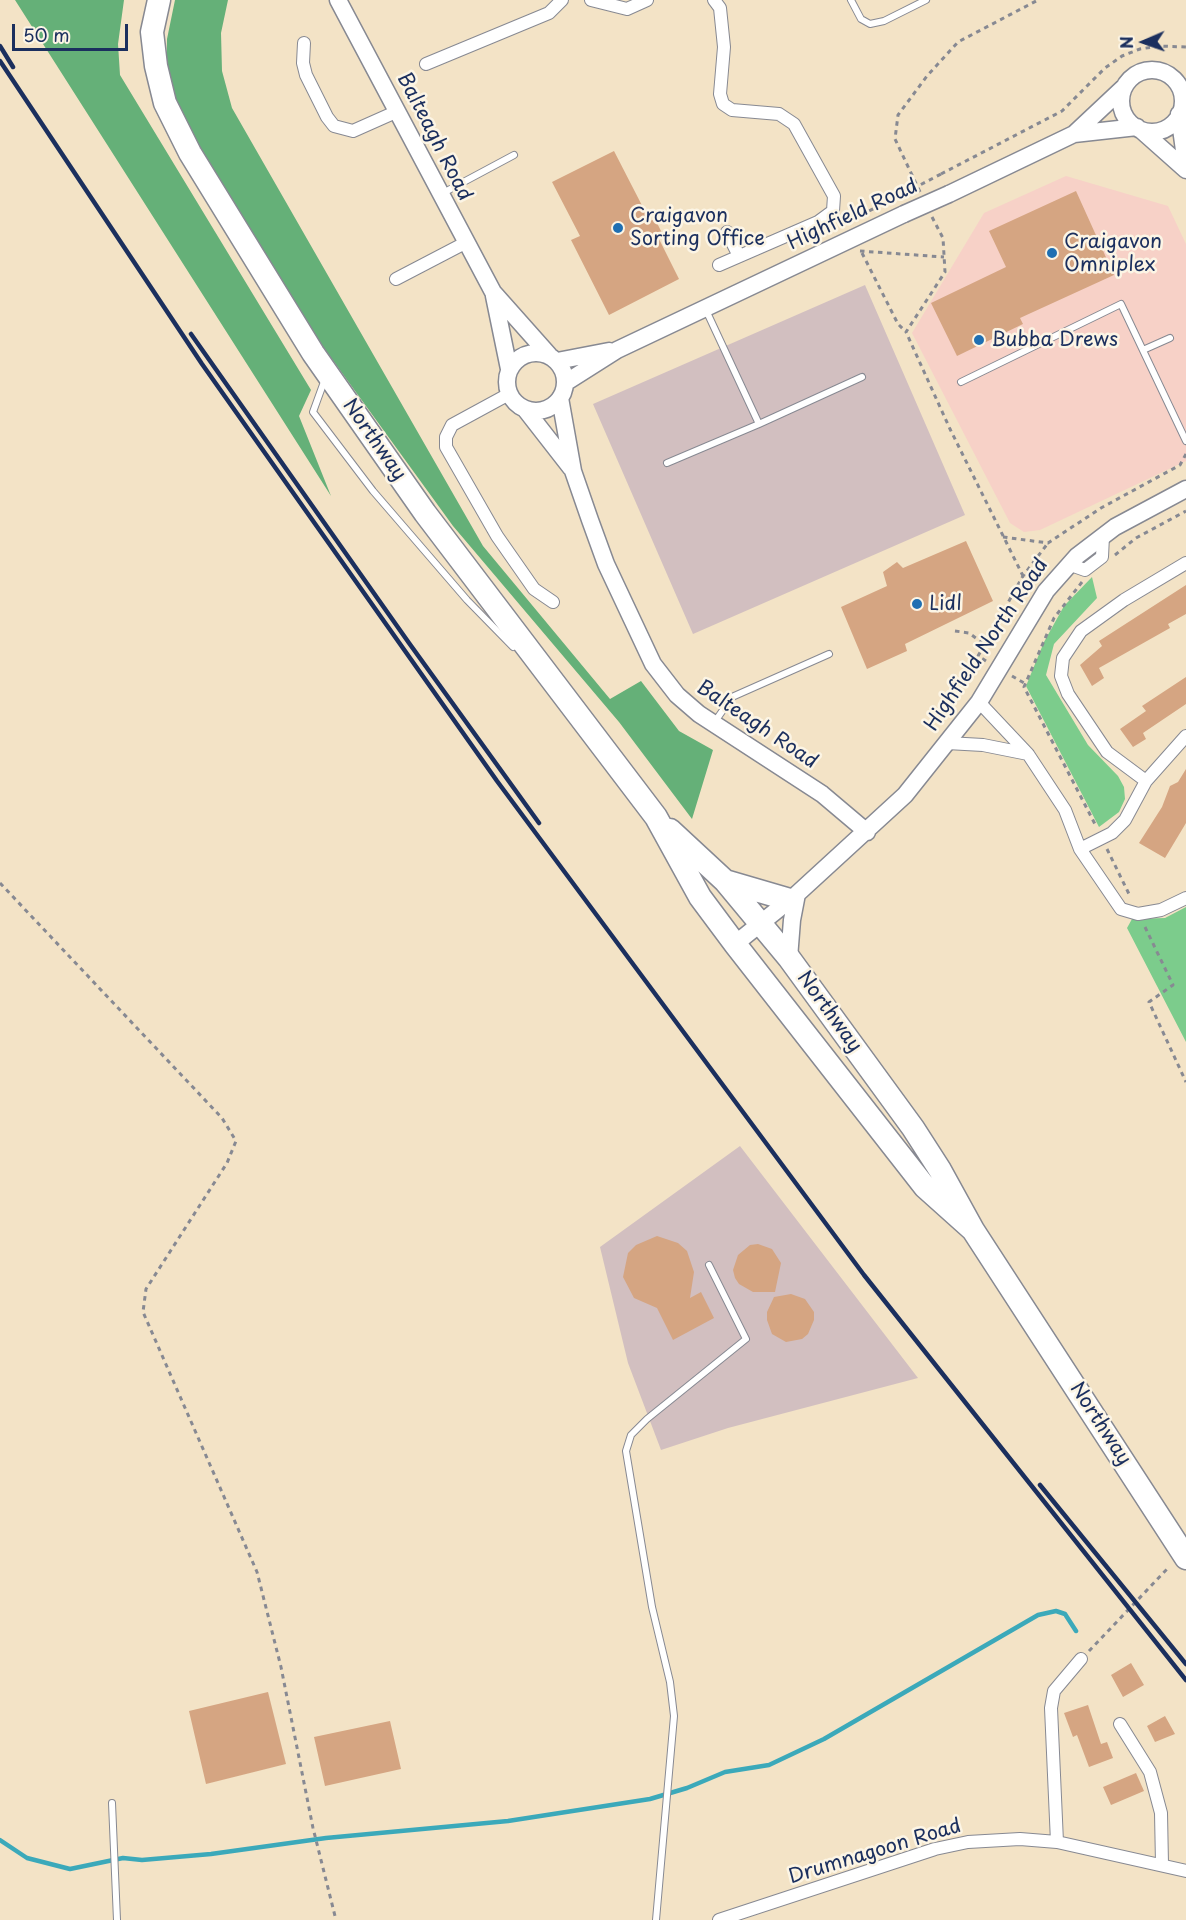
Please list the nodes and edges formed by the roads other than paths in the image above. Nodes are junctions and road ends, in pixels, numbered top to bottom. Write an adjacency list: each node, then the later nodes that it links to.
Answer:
1 (159, 0): 34 (highway, Northway)
2 (338, 0): 15 (street, Balteagh Road)
3 (562, 0): 10 (street)
4 (591, 0): 5 (street)
5 (647, 0)
6 (714, 0): 24 (street)
7 (851, 0): 8 (lane)
8 (926, 0)
9 (304, 43): 15 (street)
10 (426, 64)
11 (1186, 70): 12 (street, Highfield Road)
12 (1163, 72): 13 (street, Highfield Road); 14 (street)
13 (1124, 88): 16 (street); 17 (street, Highfield Road)
14 (1182, 110): 16 (street, Highfield Road); 19 (street)
15 (398, 111): 21 (street, Balteagh Road)
16 (1139, 128): 17 (street, Highfield Road); 20 (street)
17 (1074, 134): 28 (street, Highfield Road, bridge)
18 (514, 155): 21 (lane)
19 (1186, 165)
20 (1186, 171)
21 (440, 195): 23 (street, Balteagh Road)
22 (727, 232): 24 (street)
23 (465, 243): 26 (street); 27 (street, Balteagh Road)
24 (739, 256): 25 (street)
25 (719, 265)
26 (396, 279)
27 (494, 292): 32 (street, Balteagh Road); 33 (street, Balteagh Road)
28 (705, 308): 30 (street, Highfield Road); 40 (lane)
29 (1170, 338): 31 (lane)
30 (617, 350): 32 (street, Highfield Road); 37 (street, Highfield Road)
31 (1143, 350): 36 (lane); 41 (lane)
32 (553, 358): 33 (street); 37 (street)
33 (509, 369): 38 (street)
34 (327, 373): 47 (lane); 50 (highway, Northway)
35 (862, 378): 40 (lane)
36 (961, 382)
37 (563, 391): 39 (street); 43 (street, Balteagh Road)
38 (509, 394): 39 (street); 46 (street)
39 (525, 409): 43 (street, Balteagh Road)
40 (759, 424): 42 (lane)
41 (1186, 441)
42 (667, 463)
43 (573, 471): 52 (street, Balteagh Road)
44 (1186, 489): 51 (street, Highfield North Road)
45 (1186, 563): 56 (street)
46 (553, 602)
47 (516, 649)
48 (829, 654): 52 (lane)
49 (524, 657): 50 (lane)
50 (565, 698): 57 (highway, Northway)
51 (979, 702): 54 (street, Highfield North Road); 55 (street)
52 (714, 724): 58 (street, Balteagh Road)
53 (1186, 736): 56 (street)
54 (947, 743): 55 (street); 58 (street, Highfield North Road)
55 (1028, 754): 59 (street)
56 (1146, 782): 59 (street)
57 (656, 817): 60 (highway, Northway); 63 (highway, Northway)
58 (867, 832): 61 (street, Highfield North Road)
59 (1080, 849): 62 (street)
60 (725, 882): 61 (highway); 63 (highway, Northway)
61 (794, 897): 63 (street, Highfield North Road); 64 (street)
62 (1186, 898)
63 (747, 934): 64 (highway, Northway); 65 (highway, Northway)
64 (789, 958): 65 (highway, Northway)
65 (973, 1230): 67 (highway, Northway)
66 (709, 1264): 75 (lane)
67 (1179, 1561)
68 (1081, 1659): 71 (street)
69 (1120, 1724): 72 (street)
70 (112, 1803): 74 (lane)
71 (1057, 1842): 72 (street, Drumnagoon Road); 76 (street, Drumnagoon Road)
72 (1162, 1864): 73 (street, Drumnagoon Road)
73 (1186, 1871)
74 (117, 1920)
75 (656, 1920)
76 (719, 1920)

